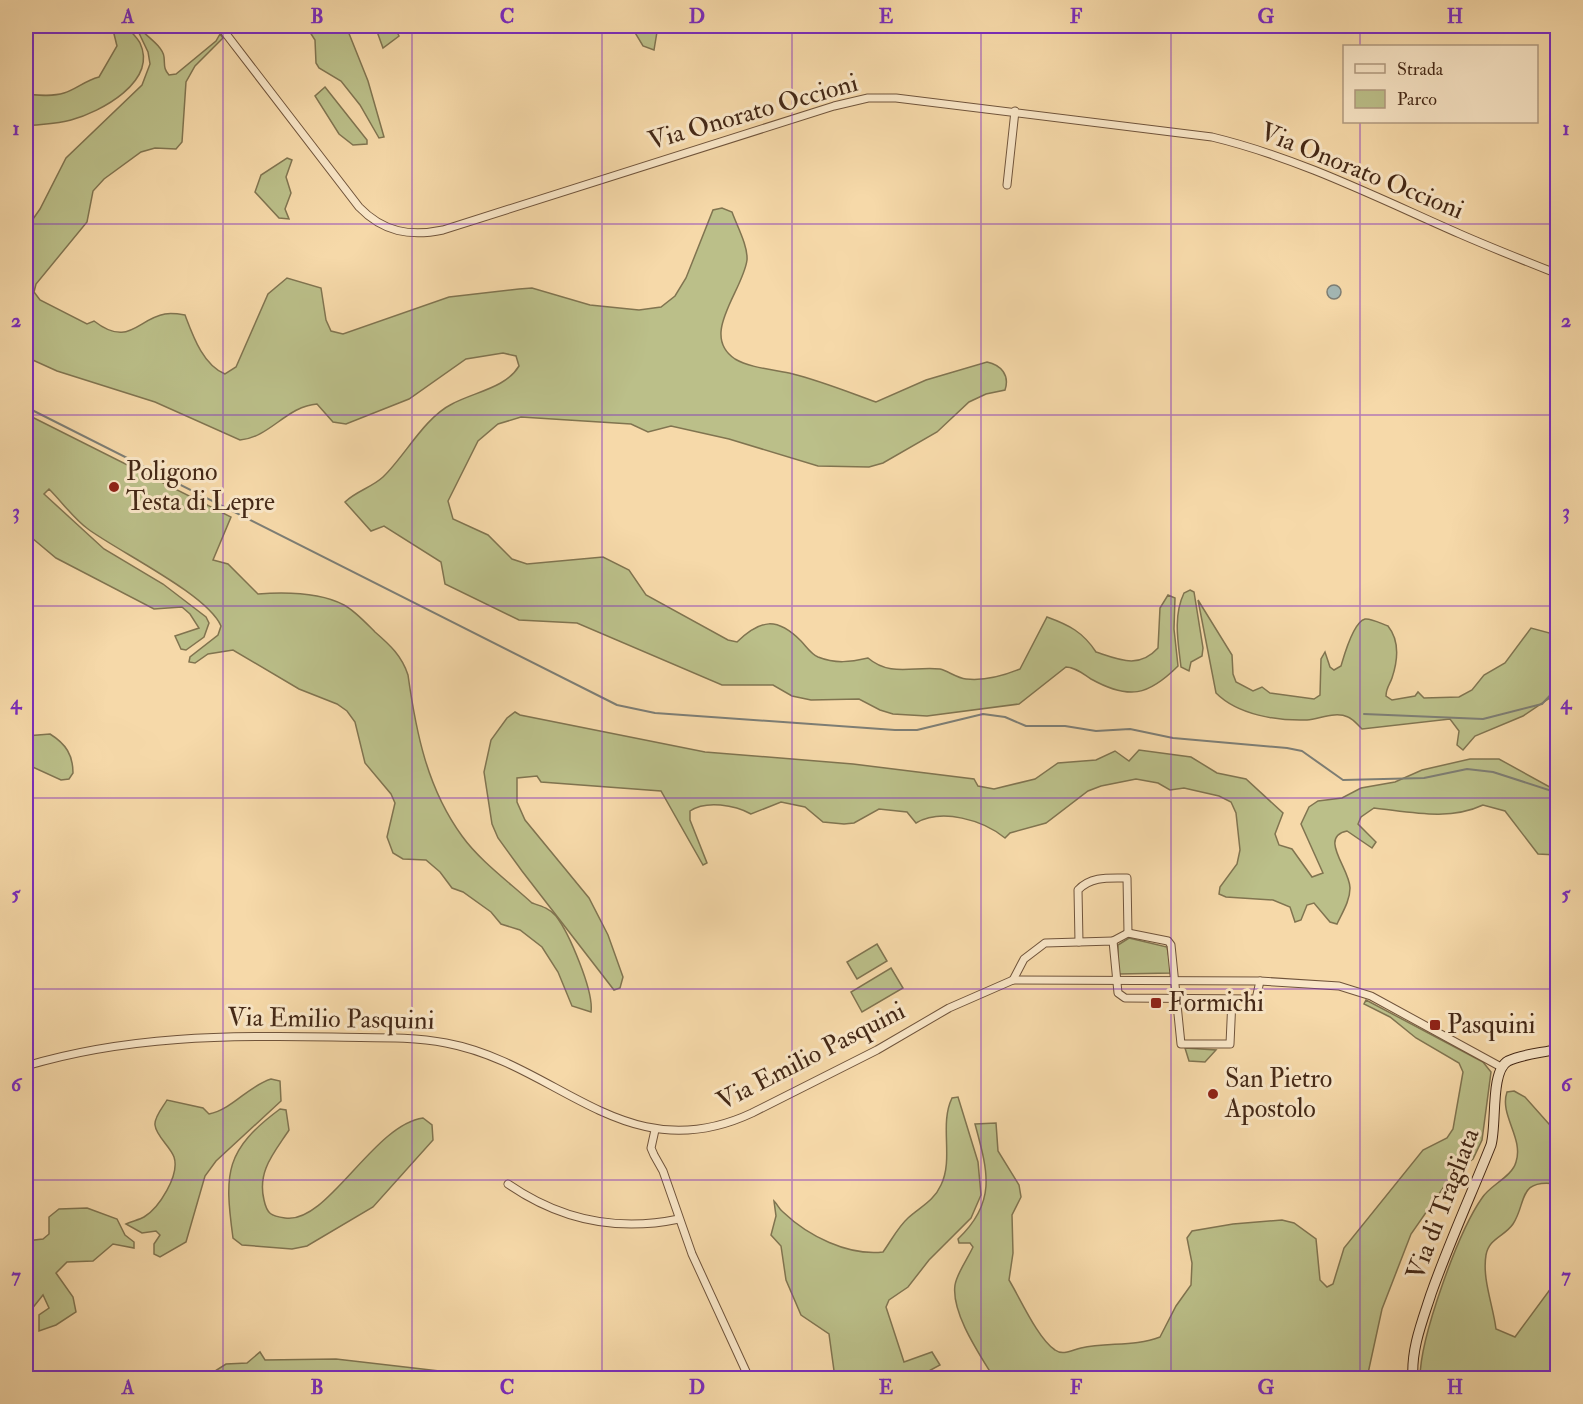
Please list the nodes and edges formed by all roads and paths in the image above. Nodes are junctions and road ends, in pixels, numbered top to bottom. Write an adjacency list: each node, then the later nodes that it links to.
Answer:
1 (220, 26): 2 (street, Via Onorato Occioni)
2 (1014, 111): 3 (street); 4 (street, Via Onorato Occioni)
3 (1006, 185)
4 (1557, 274)
5 (1128, 933): 6 (street); 7 (street); 10 (street)
6 (1113, 941): 7 (street); 9 (street)
7 (1079, 942): 8 (street)
8 (1013, 980): 9 (street, Via Emilio Pasquini); 17 (street, Via Emilio Pasquini)
9 (1115, 981): 10 (street, Via Emilio Pasquini); 13 (street)
10 (1174, 981): 11 (street, Via Emilio Pasquini); 13 (street)
11 (1260, 981): 12 (street); 16 (street, Via Emilio Pasquini)
12 (1232, 999): 13 (street); 13 (street)
13 (1177, 1000)
14 (1557, 1049): 16 (street)
15 (26, 1066): 17 (street, Via Emilio Pasquini)
16 (1501, 1067): 21 (street, Via di Tragliata)
17 (655, 1130): 19 (street)
18 (508, 1184): 19 (street)
19 (679, 1219): 20 (street)
20 (749, 1378)
21 (1413, 1378)

